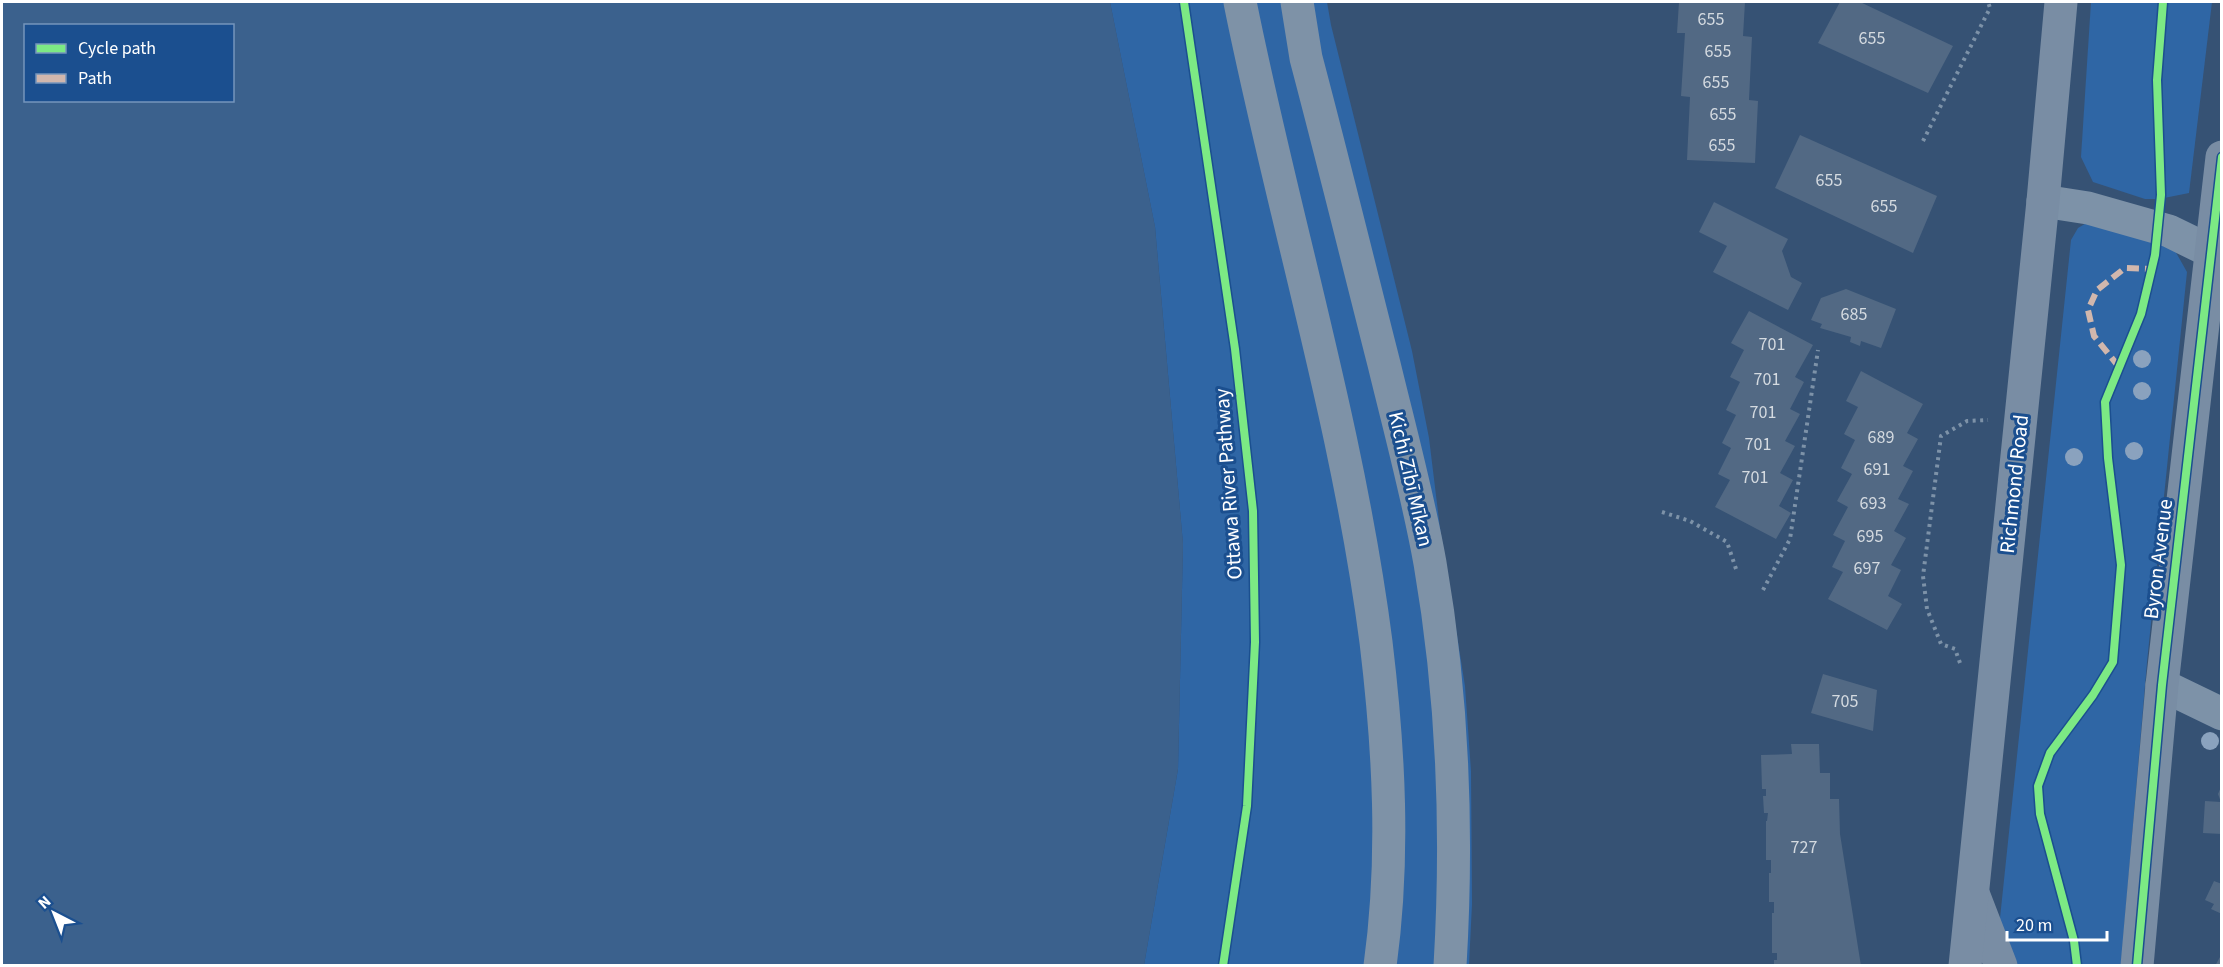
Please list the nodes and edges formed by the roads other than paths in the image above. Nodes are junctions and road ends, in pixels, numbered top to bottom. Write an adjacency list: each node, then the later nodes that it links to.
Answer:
1 (1240, 2): 10 (highway)
2 (1297, 2): 11 (highway, Kichi Zībī Mīkan)
3 (2061, 2): 5 (main road, Richmond Road)
4 (2222, 157): 6 (main road, Byron Avenue)
5 (2043, 201): 6 (street); 9 (main road, Richmond Road)
6 (2217, 255): 7 (main road, Byron Avenue)
7 (2162, 685): 8 (street); 14 (main road, Byron Avenue)
8 (2222, 714)
9 (1972, 892): 12 (main road, Richmond Road); 13 (main road)
10 (1380, 966)
11 (1450, 966)
12 (1965, 966)
13 (2001, 966)
14 (2138, 966)

